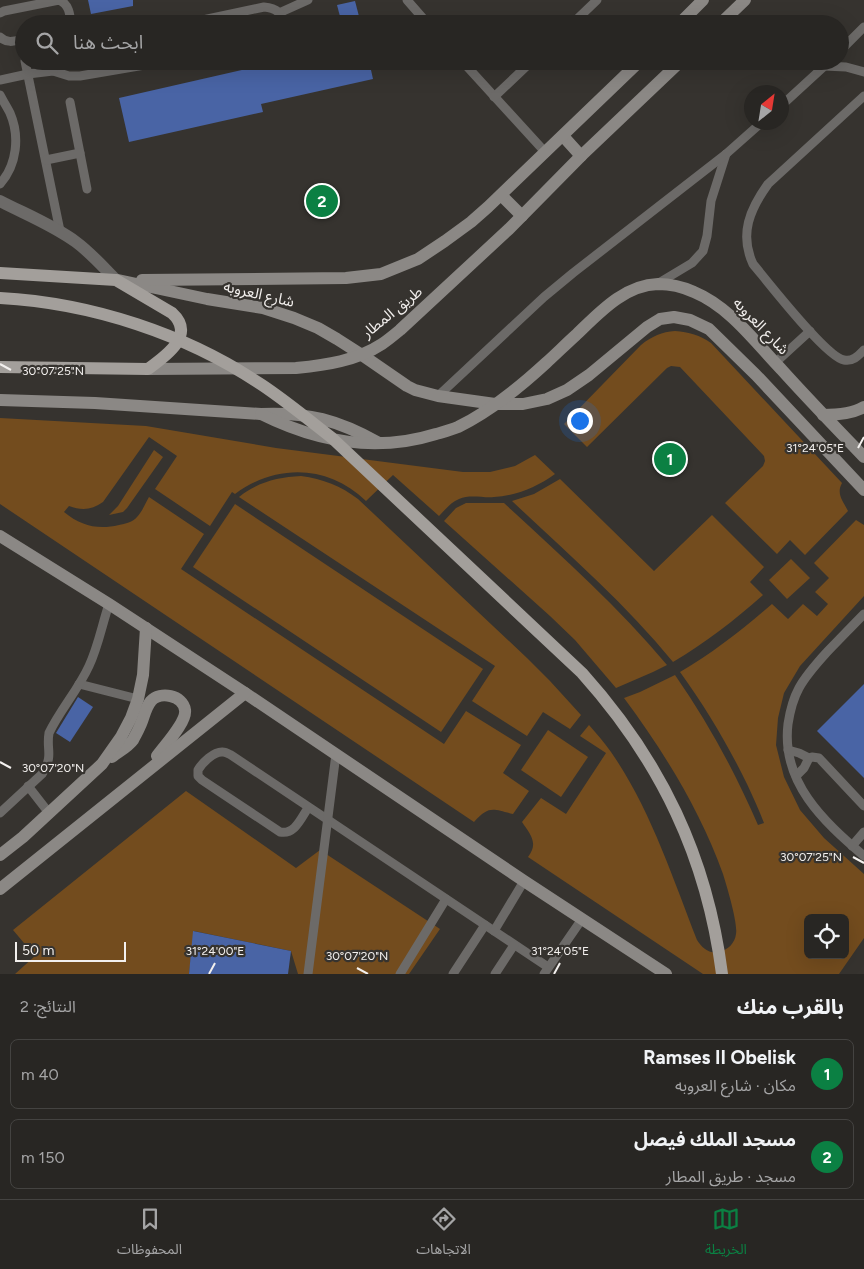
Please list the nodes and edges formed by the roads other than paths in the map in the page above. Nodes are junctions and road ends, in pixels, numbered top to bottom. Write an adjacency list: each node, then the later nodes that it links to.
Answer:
1 (308, 0): 6 (lane)
2 (407, 0): 10 (lane)
3 (597, 0): 11 (lane)
4 (703, 0): 12 (main road)
5 (745, 0): 13 (main road)
6 (276, 7): 9 (lane)
7 (0, 13): 8 (lane)
8 (69, 15)
9 (223, 15)
10 (420, 15)
11 (581, 15)
12 (688, 15)
13 (729, 15)
14 (864, 27): 17 (lane)
15 (0, 37): 16 (lane)
16 (15, 41)
17 (849, 41)
18 (849, 68): 27 (lane)
19 (27, 70): 28 (lane)
20 (105, 70): 26 (lane)
21 (470, 70): 32 (lane)
22 (522, 70): 32 (lane)
23 (631, 70): 36 (main road, طريق المطار)
24 (672, 70): 40 (main road, طريق المطار)
25 (820, 70): 33 (lane)
26 (53, 71): 28 (lane)
27 (864, 72)
28 (28, 74): 29 (lane); 41 (lane)
29 (0, 80)
30 (0, 95): 42 (lane)
31 (864, 96): 52 (lane)
32 (494, 97): 38 (lane)
33 (789, 99)
34 (70, 102): 37 (lane)
35 (753, 130): 39 (lane)
36 (563, 136): 38 (main road, طريق المطار); 40 (main road)
37 (80, 152): 41 (lane); 43 (lane)
38 (546, 153): 44 (main road, طريق المطار)
39 (726, 154): 50 (lane); 58 (lane)
40 (581, 156): 46 (main road, طريق المطار)
41 (46, 160): 47 (lane)
42 (0, 184)
43 (87, 189)
44 (501, 195): 46 (main road); 49 (main road, طريق المطار)
45 (0, 201): 47 (street)
46 (522, 216): 54 (main road, طريق المطار)
47 (60, 232): 49 (street)
48 (0, 274): 49 (main road, طريق المطار)
49 (116, 280): 54 (main road, شارع العروبه); 57 (main road)
50 (657, 284): 55 (main road, شارع العروبه); 60 (main road, شارع العروبه)
51 (0, 298): 103 (main road, bridge)
52 (810, 331): 53 (lane); 55 (lane)
53 (864, 350)
54 (362, 355): 57 (main road, طريق المطار); 58 (main road, شارع العروبه)
55 (775, 363): 63 (main road, شارع العروبه)
56 (0, 367): 57 (main road, طريق المطار)
57 (148, 369)
58 (438, 396): 60 (main road, شارع العروبه)
59 (0, 400): 62 (main road)
60 (495, 404): 64 (main road); 66 (main road, شارع العروبه)
61 (864, 407): 63 (main road)
62 (261, 414): 64 (main road); 64 (main road)
63 (823, 415): 65 (main road, شارع العروبه)
64 (379, 443)
65 (864, 457)
66 (864, 490)
67 (1, 538): 68 (main road)
68 (109, 604): 70 (main road); 71 (lane)
69 (864, 614): 74 (lane)
70 (146, 628): 72 (main road); 73 (main road)
71 (79, 684): 73 (lane); 80 (lane)
72 (245, 693): 75 (main road); 78 (main road)
73 (138, 699): 77 (main road)
74 (788, 750): 76 (lane); 79 (lane)
75 (336, 754): 85 (lane); 90 (main road)
76 (809, 758): 79 (lane); 81 (lane)
77 (102, 764): 78 (main road); 83 (main road)
78 (147, 770): 91 (main road)
79 (796, 776): 87 (lane)
80 (28, 786): 83 (lane); 84 (lane)
81 (864, 806)
82 (308, 808): 82 (lane); 85 (lane)
83 (49, 812): 88 (main road)
84 (0, 813)
85 (328, 821): 92 (lane); 99 (lane)
86 (864, 832): 87 (lane)
87 (852, 846): 89 (lane)
88 (0, 855)
89 (864, 856)
90 (524, 881): 93 (main road); 95 (lane)
91 (0, 889)
92 (446, 899): 94 (lane); 100 (lane)
93 (582, 919): 97 (lane); 98 (main road)
94 (484, 925): 95 (lane); 101 (lane)
95 (494, 931): 96 (lane)
96 (514, 945): 97 (lane); 102 (lane)
97 (546, 971)
98 (659, 972)
99 (308, 974)
100 (400, 974)
101 (453, 974)
102 (495, 974)
103 (722, 974)

